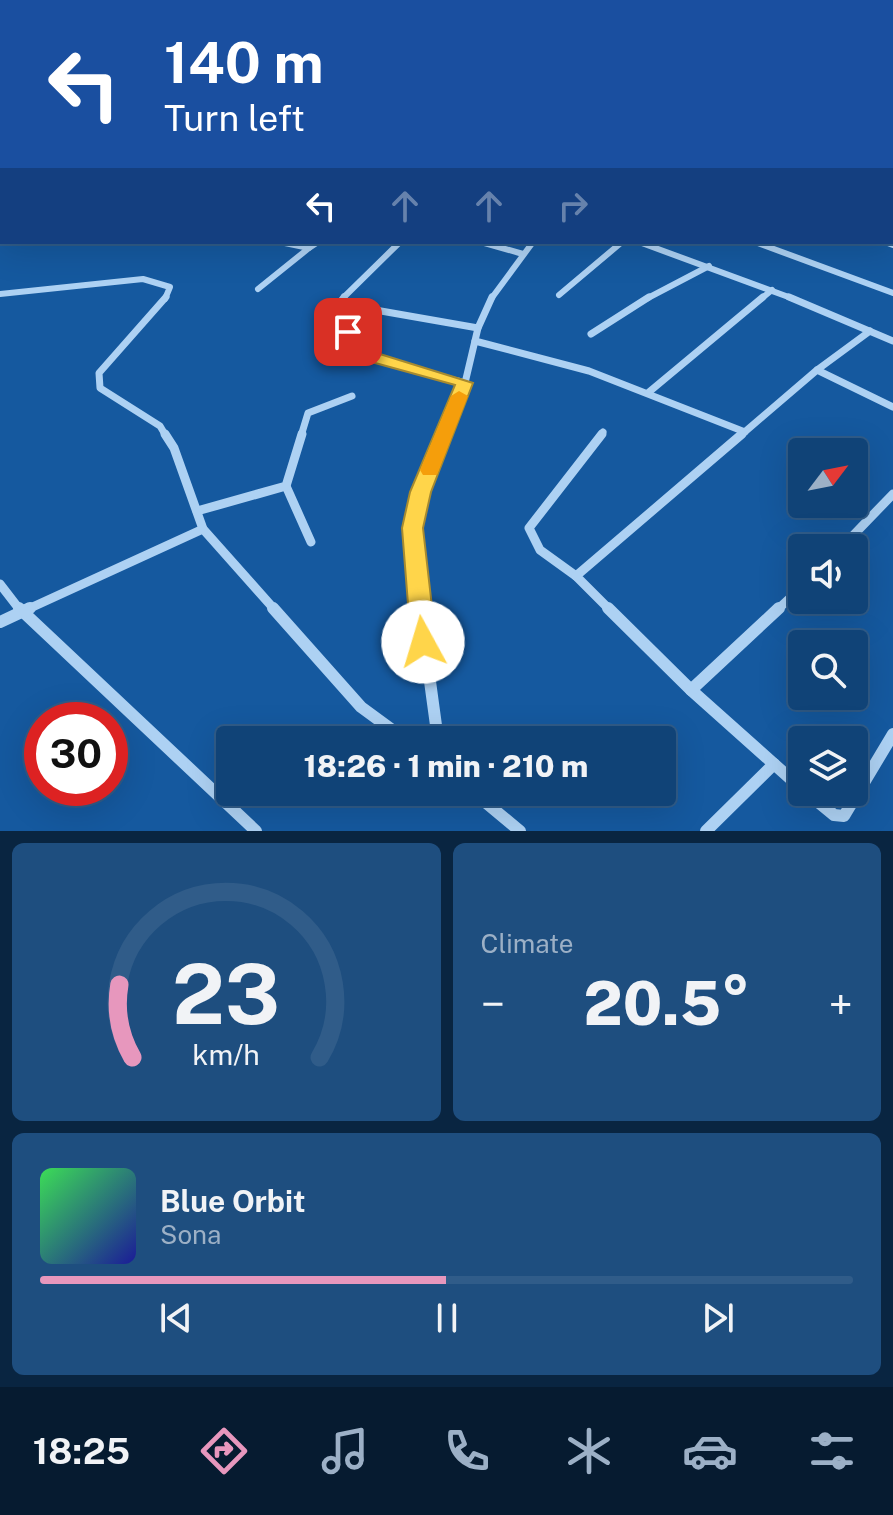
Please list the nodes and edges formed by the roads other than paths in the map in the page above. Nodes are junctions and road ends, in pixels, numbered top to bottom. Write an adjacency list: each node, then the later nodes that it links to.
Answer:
1 (290, 244): 9 (street)
2 (315, 244): 9 (street)
3 (398, 244): 17 (street)
4 (488, 244): 10 (street)
5 (531, 244): 10 (street)
6 (620, 244): 16 (street)
7 (645, 244): 11 (street)
8 (760, 244): 14 (street)
9 (309, 248): 12 (street)
10 (523, 254): 18 (street)
11 (709, 266): 13 (street); 20 (street)
12 (258, 289)
13 (772, 290): 19 (street); 25 (street)
14 (893, 293)
15 (0, 294): 32 (street)
16 (559, 295)
17 (341, 304): 18 (street); 24 (street)
18 (478, 328): 21 (street)
19 (870, 331): 22 (street); 23 (street)
20 (591, 334)
21 (475, 341): 24 (street); 25 (street)
22 (893, 341)
23 (817, 370): 27 (street); 29 (street)
24 (465, 383): 43 (street)
25 (649, 392): 29 (street)
26 (352, 396): 30 (street)
27 (893, 407)
28 (603, 432): 36 (street)
29 (745, 432): 36 (street)
30 (286, 486): 32 (street); 35 (street)
31 (893, 494): 34 (street)
32 (197, 511): 33 (street)
33 (203, 529): 39 (street); 42 (street)
34 (854, 534)
35 (311, 542)
36 (576, 576): 41 (street)
37 (0, 584): 39 (street)
38 (788, 600): 41 (street)
39 (20, 610): 40 (street); 51 (street)
40 (0, 622)
41 (691, 690): 45 (street)
42 (387, 726)
43 (436, 726)
44 (893, 734): 47 (street)
45 (774, 764): 46 (street); 53 (street)
46 (788, 776)
47 (868, 776)
48 (490, 806): 52 (street)
49 (823, 806): 50 (street)
50 (850, 806)
51 (256, 831)
52 (520, 831)
53 (706, 831)

